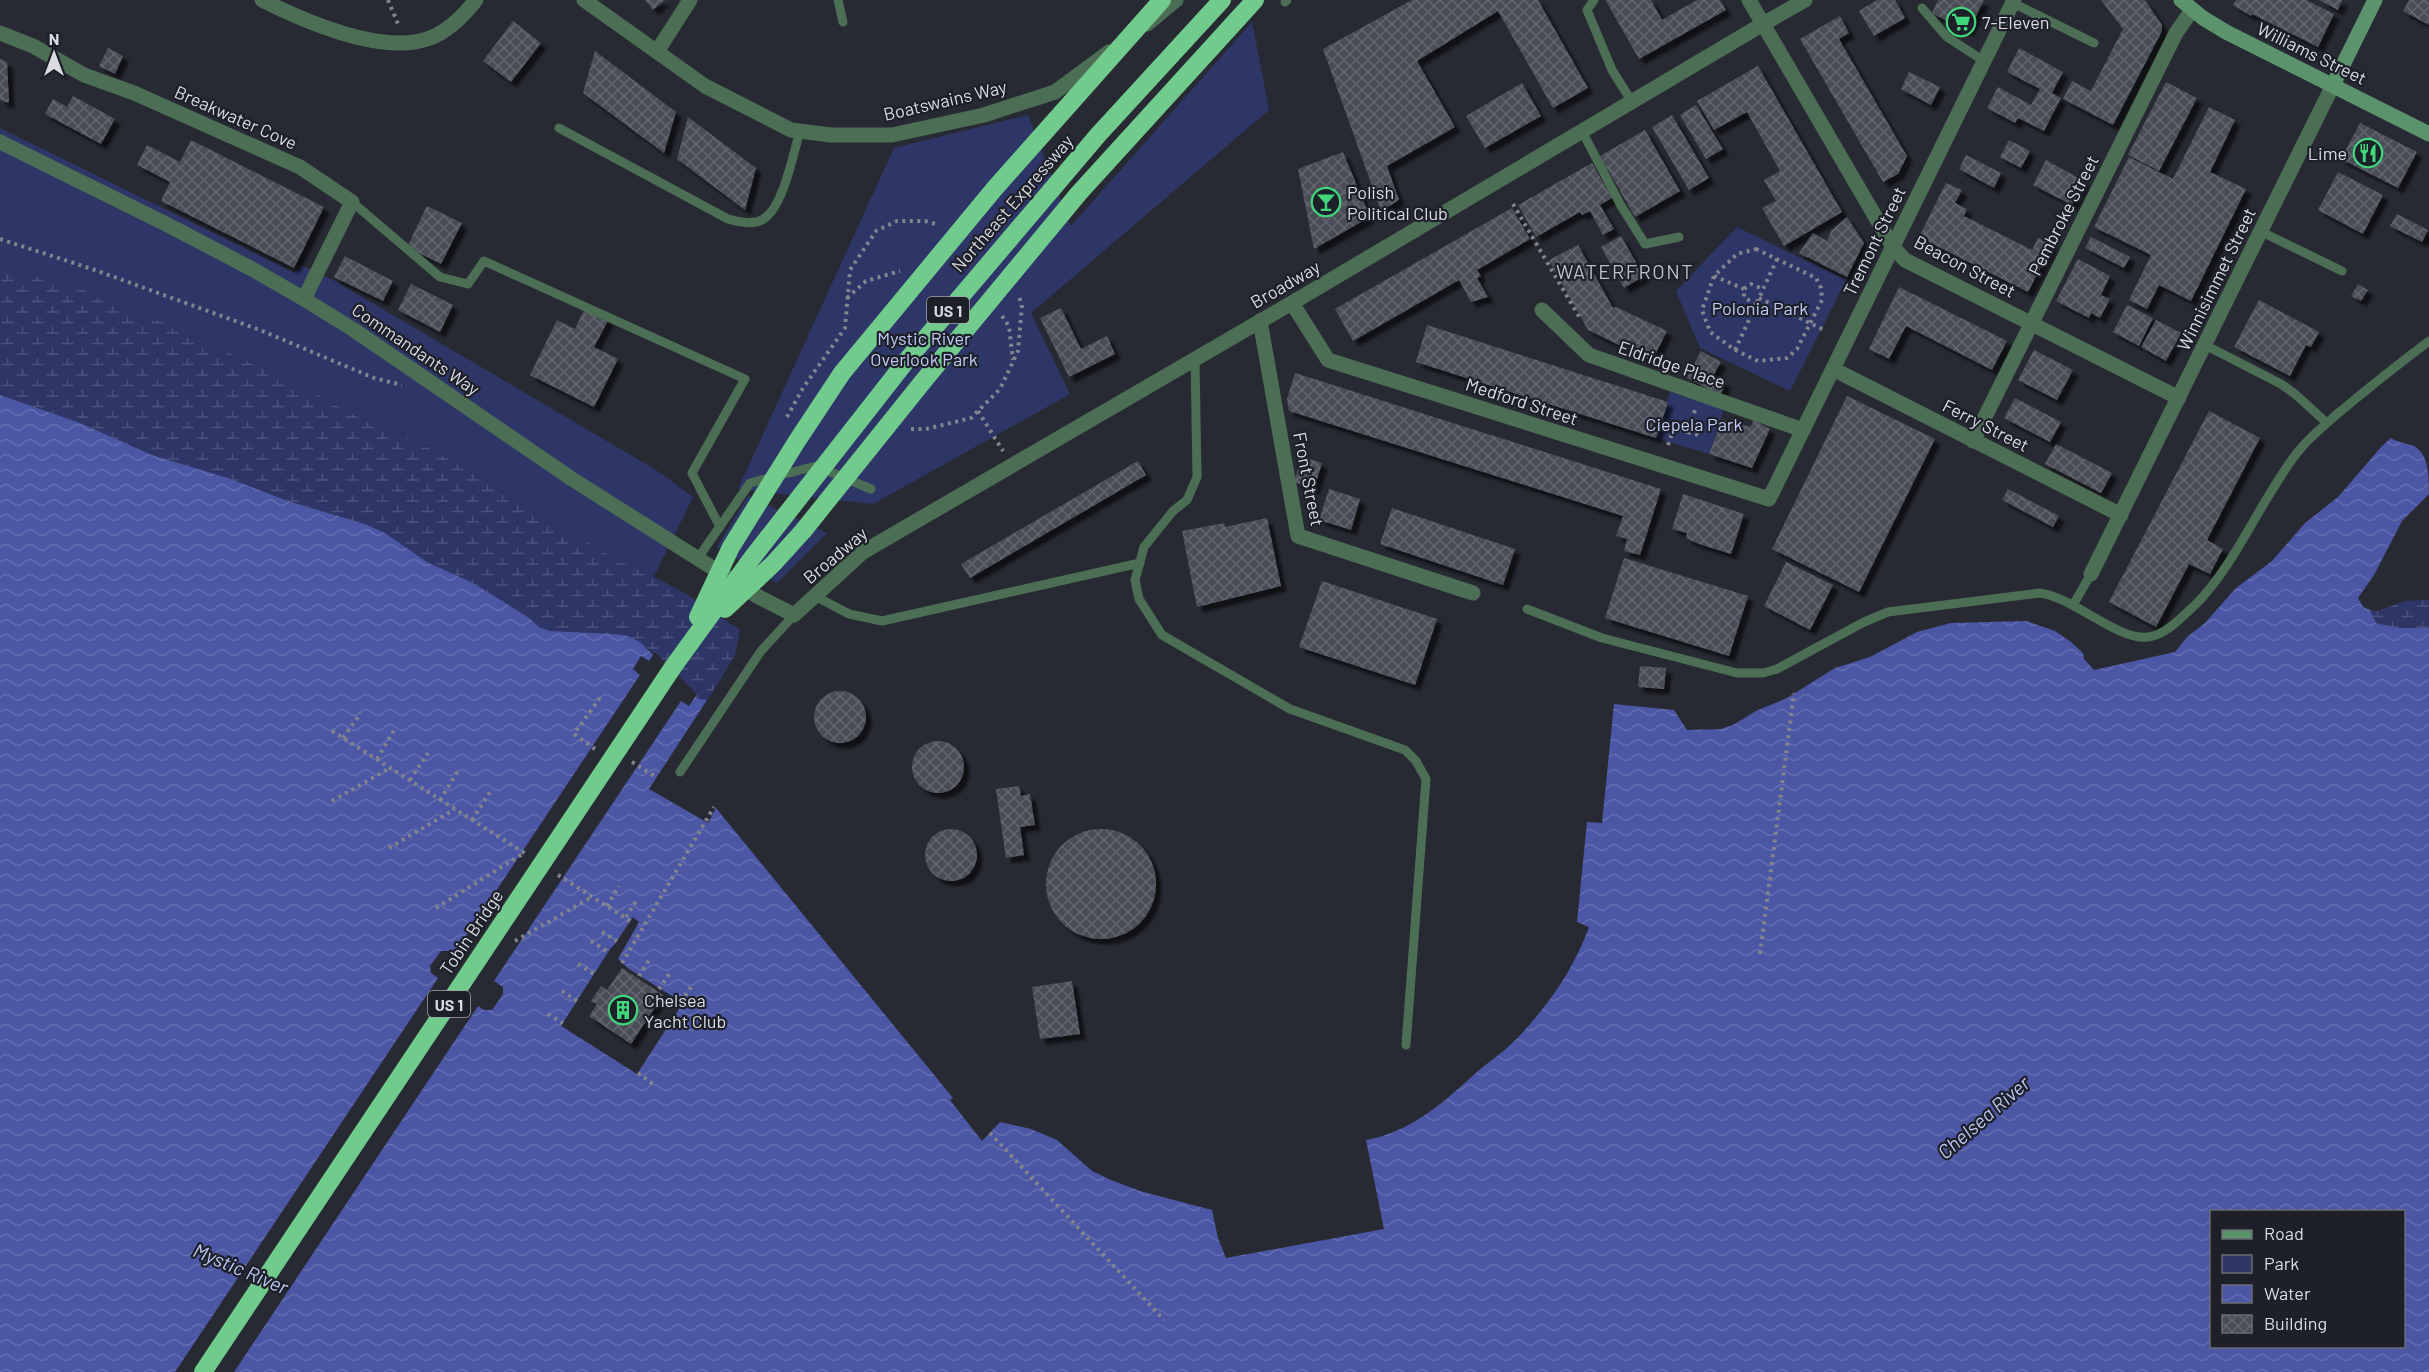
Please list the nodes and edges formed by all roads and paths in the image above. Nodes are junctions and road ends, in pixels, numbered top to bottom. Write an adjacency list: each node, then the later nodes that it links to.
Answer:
1 (262, 0): 22 (street)
2 (388, 0): 22 (path)
3 (476, 0): 22 (street)
4 (584, 0): 23 (street, Boatswains Way)
5 (690, 0): 23 (street)
6 (838, 0): 18 (lane)
7 (1162, 0): 82 (highway, bridge)
8 (1176, 0): 28 (street, Boatswains Way)
9 (1221, 0): 81 (highway, Northeast Expressway / US 1, bridge); 82 (highway, Northeast Expressway / US 1, bridge)
10 (1256, 0): 81 (highway, bridge)
11 (1594, 0): 26 (lane)
12 (1749, 0): 19 (street, Beacon Street)
13 (1805, 0): 19 (street, Broadway)
14 (2375, 0): 25 (main road, Winnisimmet Street)
15 (2014, 1): 21 (lane); 24 (street, Tremont Street)
16 (2187, 5): 25 (main road, Williams Street); 49 (street, Pembroke Street)
17 (1922, 8): 24 (lane)
18 (843, 22)
19 (1763, 24): 26 (street, Broadway); 37 (street, Beacon Street)
20 (0, 33): 32 (street, Breakwater Cove)
21 (2094, 42)
22 (406, 43)
23 (658, 51): 28 (street, Boatswains Way)
24 (1984, 61): 37 (street, Tremont Street)
25 (2333, 85): 30 (main road, Williams Street); 34 (street, Winnisimmet Street)
26 (1632, 102): 29 (street, Broadway)
27 (559, 128): 28 (lane)
28 (800, 131)
29 (1582, 131): 35 (lane); 45 (street, Broadway)
30 (2429, 134)
31 (0, 142): 44 (street, Commandants Way)
32 (352, 202): 44 (street); 72 (lane)
33 (1514, 204): 51 (path)
34 (2262, 232): 39 (lane); 54 (street, Winnisimmet Street)
35 (1678, 237)
36 (0, 239): 58 (path)
37 (1893, 247): 49 (street, Beacon Street); 57 (street, Tremont Street)
38 (1777, 259): 40 (path); 42 (path); 50 (path)
39 (2342, 271)
40 (1714, 276): 41 (path); 55 (path)
41 (1744, 289): 42 (path); 46 (path)
42 (1763, 289): 43 (path)
43 (1759, 298): 46 (path); 50 (path)
44 (303, 299): 58 (street, Commandants Way)
45 (1292, 303): 48 (street, Broadway); 70 (street, Medford Street)
46 (1756, 305): 55 (path)
47 (1542, 310): 59 (street, Eldridge Place)
48 (1260, 321): 56 (street, Broadway); 76 (street, Front Street)
49 (2031, 322): 60 (street, Beacon Street); 66 (street, Pembroke Street)
50 (1810, 324): 52 (path); 55 (path)
51 (1587, 330)
52 (1824, 330)
53 (2429, 341): 62 (lane)
54 (2205, 345): 60 (street, Winnisimmet Street); 62 (lane)
55 (1735, 350)
56 (1195, 358): 68 (street, Broadway); 74 (lane)
57 (1833, 369): 63 (street, Tremont Street); 66 (street, Ferry Street)
58 (416, 372): 73 (street, Commandants Way)
59 (1700, 394): 63 (street, Eldridge Place); 64 (path)
60 (2179, 398): 71 (street, Winnisimmet Street)
61 (978, 411): 68 (path)
62 (2327, 423): 78 (lane)
63 (1803, 430): 70 (street, Tremont Street)
64 (1688, 432): 65 (path); 67 (path)
65 (1702, 436)
66 (1973, 441): 71 (street, Ferry Street)
67 (1668, 445)
68 (1011, 465): 77 (street, Broadway)
69 (871, 489): 72 (lane)
70 (1769, 499)
71 (2121, 515): 75 (street, Winnisimmet Street)
72 (720, 527): 73 (lane)
73 (698, 558): 80 (street, Commandants Way)
74 (1140, 563): 77 (lane); 130 (lane)
75 (2091, 574): 78 (lane)
76 (1473, 593)
77 (815, 596): 80 (street, Broadway)
78 (2073, 605): 79 (lane)
79 (1527, 609)
80 (794, 615): 93 (lane)
81 (695, 636): 135 (highway, Tobin Bridge / US 1, bridge)
82 (680, 657): 135 (highway, Tobin Bridge / US 1, bridge)
83 (1794, 693): 116 (path)
84 (361, 713): 87 (path)
85 (394, 730): 89 (path)
86 (332, 731): 87 (path)
87 (343, 738): 89 (path)
88 (428, 753): 95 (path)
89 (377, 759): 91 (path)
90 (632, 762): 94 (path)
91 (390, 768): 95 (path); 98 (path)
92 (458, 771): 97 (path)
93 (680, 772)
94 (656, 777)
95 (410, 780): 97 (path)
96 (490, 792): 101 (path)
97 (440, 800): 100 (path)
98 (332, 801)
99 (714, 807): 118 (path)
100 (455, 809): 101 (path); 102 (path)
101 (472, 820): 103 (path)
102 (389, 848)
103 (524, 853): 104 (path); 110 (path)
104 (530, 857)
105 (555, 873): 107 (path)
106 (619, 886): 109 (path)
107 (592, 897): 109 (path); 114 (path)
108 (638, 898): 109 (path)
109 (607, 906)
110 (436, 908)
111 (602, 932): 113 (path)
112 (591, 941): 115 (path)
113 (617, 941)
114 (505, 946)
115 (608, 952)
116 (1760, 954)
117 (649, 960): 122 (path)
118 (622, 963)
119 (578, 964): 121 (path)
120 (670, 973): 124 (path)
121 (594, 974)
122 (639, 975)
123 (691, 987): 127 (path)
124 (659, 988)
125 (562, 991): 126 (path)
126 (577, 1001)
127 (681, 1002)
128 (548, 1014): 129 (path)
129 (563, 1023)
130 (1406, 1045)
131 (638, 1073): 132 (path)
132 (653, 1084)
133 (990, 1133): 134 (path)
134 (1164, 1320)
135 (203, 1372)

